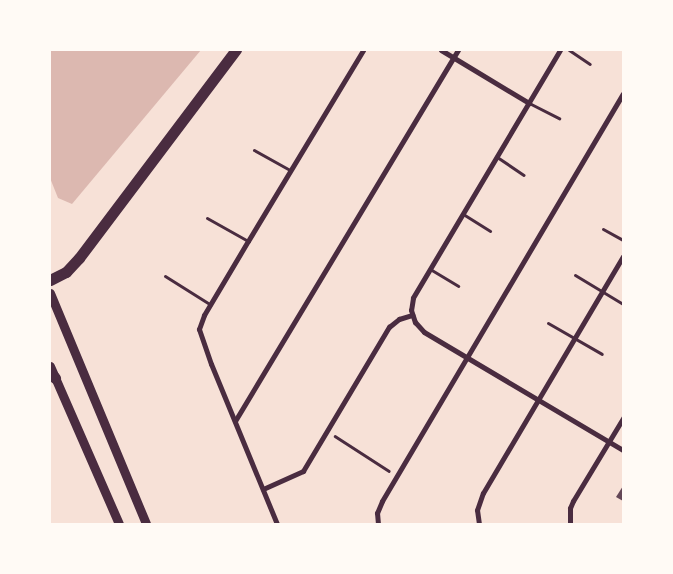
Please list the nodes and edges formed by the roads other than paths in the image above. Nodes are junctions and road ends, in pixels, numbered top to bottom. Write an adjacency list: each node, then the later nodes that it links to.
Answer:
1 (236, 50): 26 (highway)
2 (363, 50): 14 (street)
3 (441, 50): 7 (street)
4 (458, 50): 7 (street)
5 (560, 50): 10 (street)
6 (569, 50): 8 (lane)
7 (455, 58): 10 (street); 41 (street)
8 (590, 64)
9 (623, 94): 36 (street)
10 (529, 103): 11 (lane); 13 (street)
11 (559, 118)
12 (254, 150): 14 (lane)
13 (496, 157): 15 (lane); 16 (street)
14 (290, 170): 21 (street)
15 (524, 174)
16 (463, 214): 19 (lane); 23 (street)
17 (207, 218): 21 (lane)
18 (603, 229): 20 (lane)
19 (490, 232)
20 (623, 240)
21 (248, 241): 30 (street)
22 (623, 256): 28 (street)
23 (430, 269): 27 (lane); 32 (street)
24 (575, 275): 28 (lane)
25 (164, 276): 30 (lane)
26 (50, 280)
27 (458, 286)
28 (602, 291): 31 (lane); 34 (street)
29 (50, 292): 46 (main road)
30 (211, 304): 41 (street)
31 (623, 304)
32 (412, 315): 36 (street); 44 (street)
33 (548, 323): 34 (lane)
34 (574, 338): 35 (lane); 39 (street)
35 (602, 354)
36 (467, 357): 39 (street); 48 (street)
37 (50, 366): 38 (main road)
38 (53, 375): 45 (main road)
39 (538, 399): 42 (street); 49 (street)
40 (623, 418): 42 (street)
41 (235, 421): 44 (street)
42 (609, 442): 43 (street); 50 (street)
43 (623, 450)
44 (263, 489): 47 (street)
45 (119, 524)
46 (146, 524)
47 (277, 524)
48 (378, 524)
49 (480, 524)
50 (570, 524)

